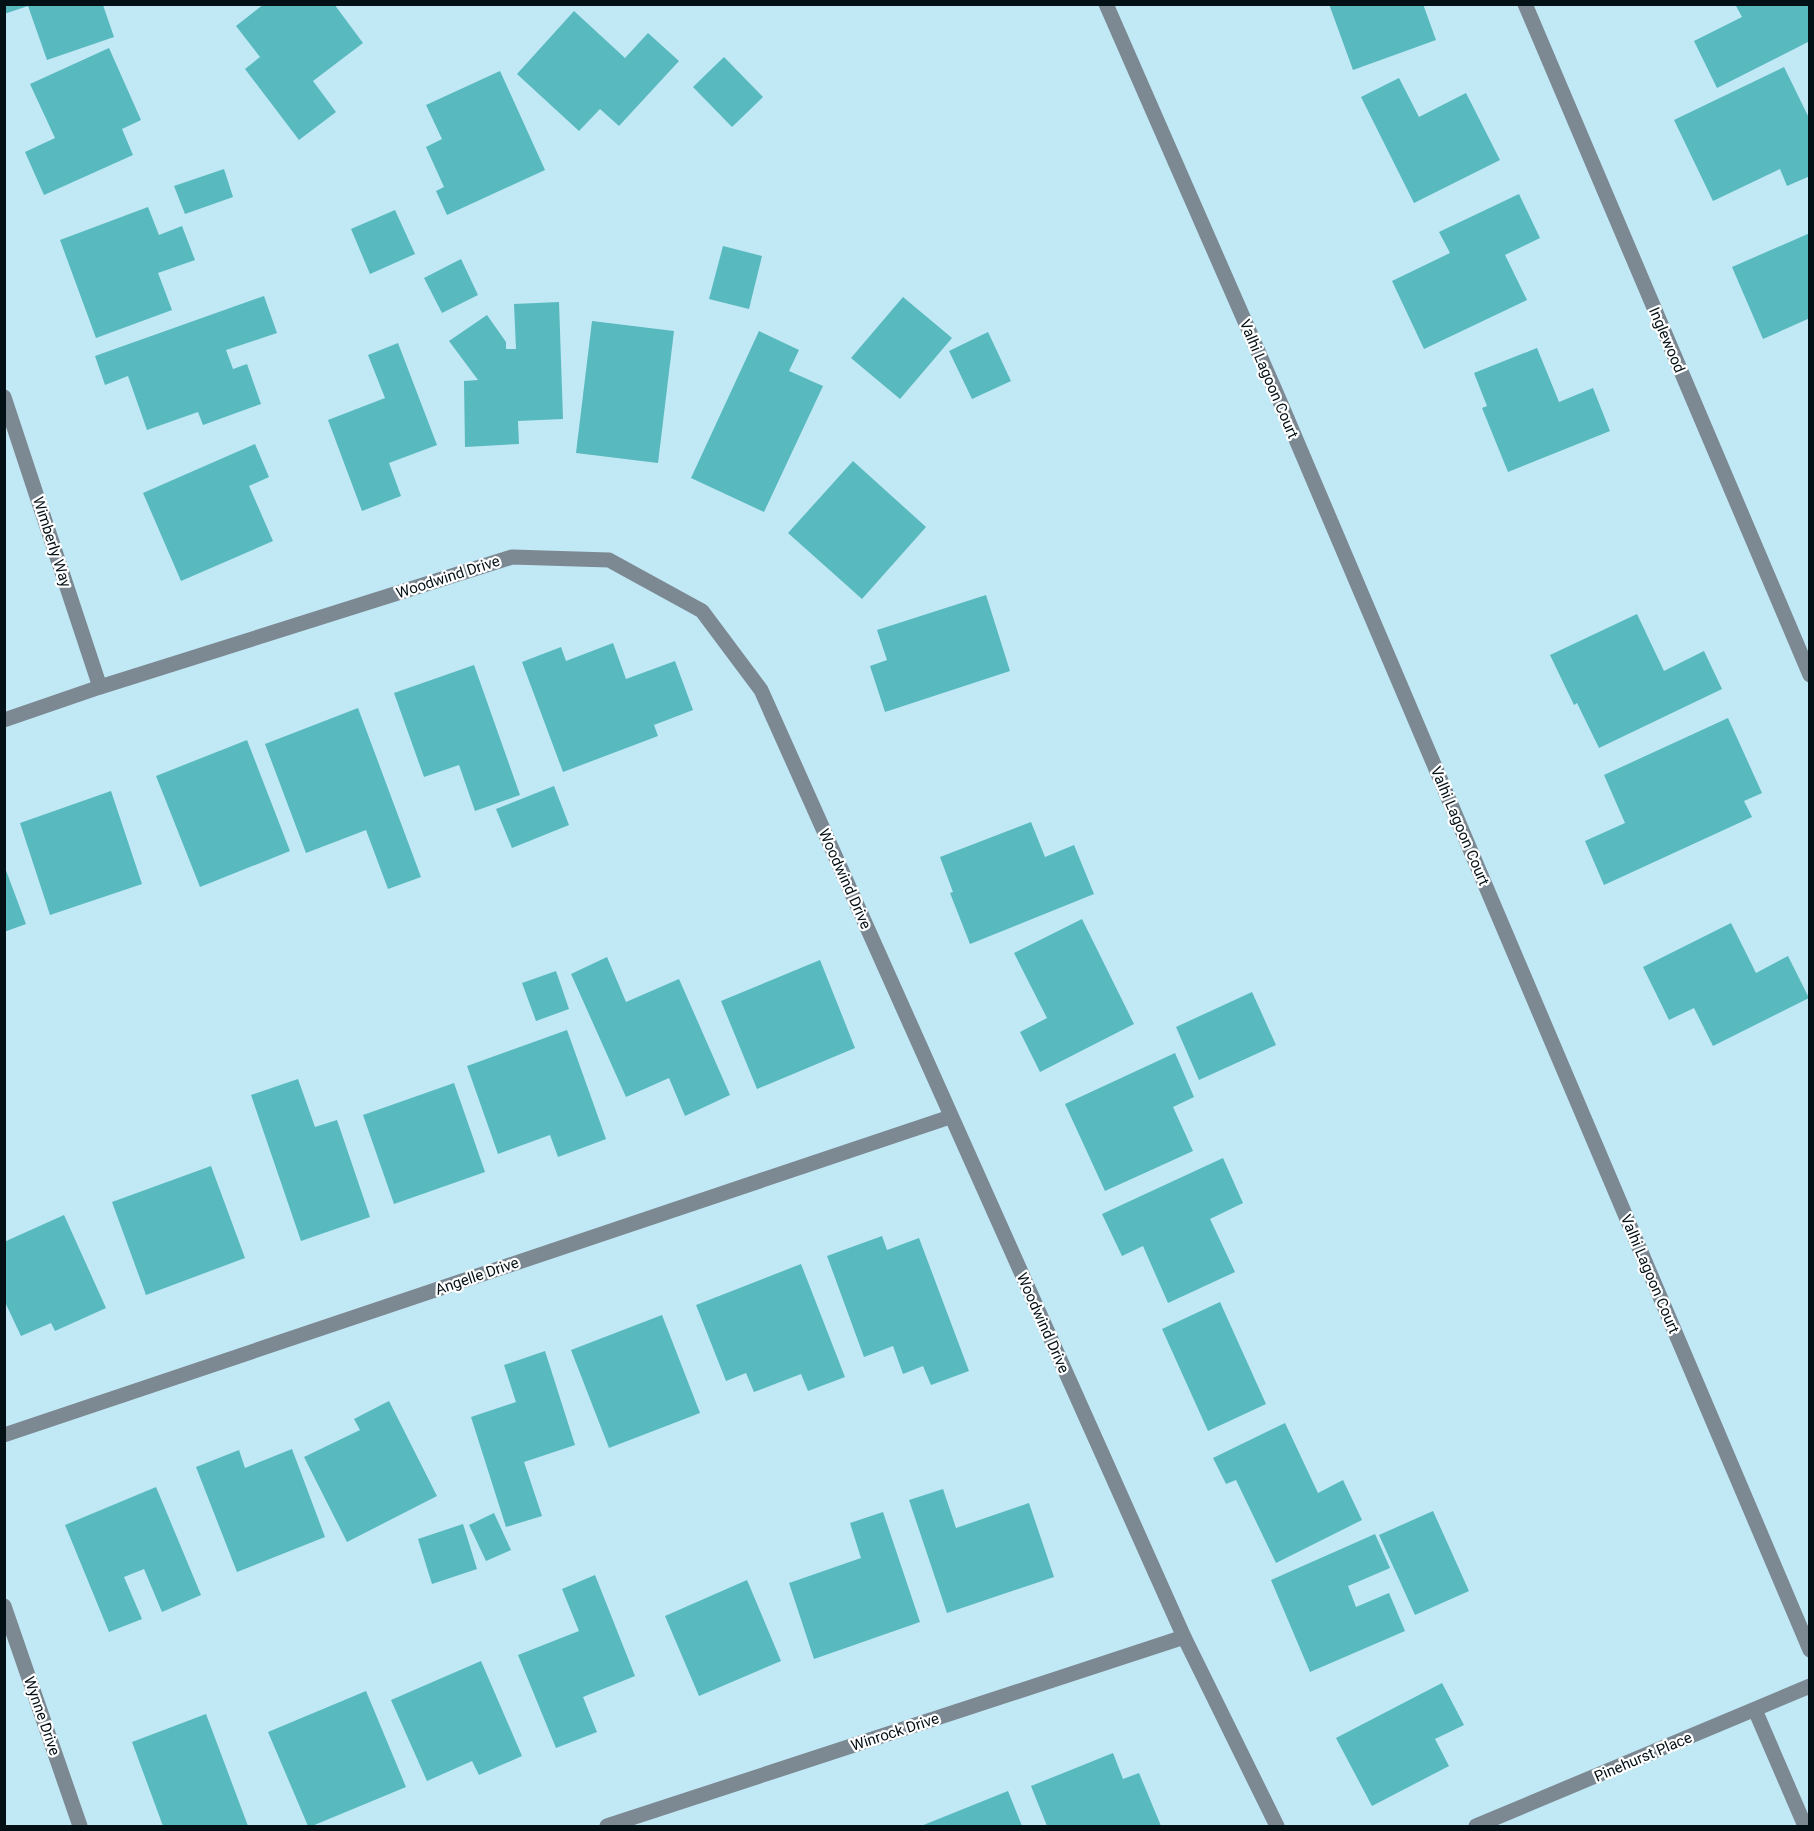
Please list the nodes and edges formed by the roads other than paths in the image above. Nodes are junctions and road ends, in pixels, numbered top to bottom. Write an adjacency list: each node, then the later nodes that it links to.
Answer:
1 (1106, 4): 11 (street, Valhi Lagoon Court)
2 (1525, 4): 4 (street, Inglewood)
3 (4, 397): 5 (street, Wimberly Way)
4 (1809, 675)
5 (100, 687): 6 (street, Woodwind Drive); 7 (street, Woodwind Drive)
6 (4, 720)
7 (950, 1117): 8 (street, Angelle Drive); 10 (street, Woodwind Drive)
8 (4, 1435)
9 (4, 1606): 14 (street, Wynne Drive)
10 (1184, 1637): 15 (street, Winrock Drive); 16 (street, Woodwind Drive)
11 (1809, 1650)
12 (1809, 1686): 13 (street, Pinehurst Place)
13 (1755, 1710): 17 (street, Pinehurst Place); 18 (street)
14 (80, 1827)
15 (607, 1827)
16 (1277, 1827)
17 (1476, 1827)
18 (1805, 1827)

